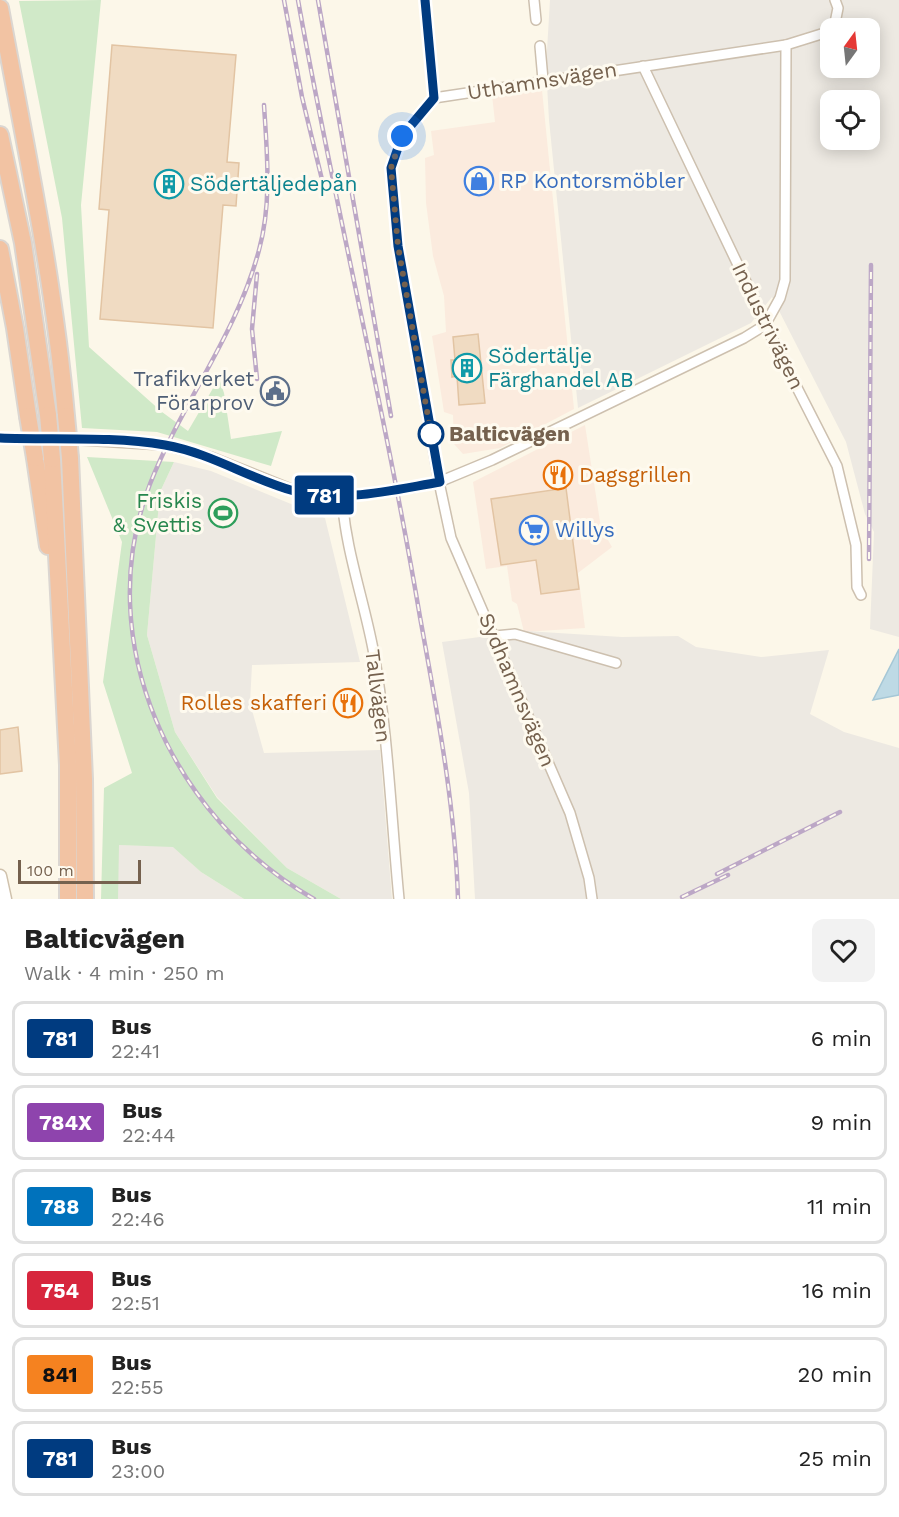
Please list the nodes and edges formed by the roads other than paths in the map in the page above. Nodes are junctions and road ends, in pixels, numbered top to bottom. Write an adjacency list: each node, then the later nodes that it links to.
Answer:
1 (425, 0): 10 (street)
2 (534, 0): 4 (street)
3 (2, 5): 28 (highway, bridge)
4 (536, 20)
5 (820, 34): 6 (street, Uthamnsvägen)
6 (786, 45): 8 (street, Uthamnsvägen); 14 (street)
7 (540, 46): 9 (street)
8 (643, 66): 9 (street, Uthamnsvägen); 14 (street, Industrivägen)
9 (543, 80): 10 (street, Uthamnsvägen)
10 (434, 98): 17 (street)
11 (0, 135): 22 (highway, bridge)
12 (0, 249): 15 (highway)
13 (0, 306): 15 (highway)
14 (765, 325): 17 (street); 21 (street, Industrivägen)
15 (22, 379): 22 (highway, bridge)
16 (0, 438): 20 (street)
17 (440, 482): 18 (street); 23 (street, Sydhamnsvägen)
18 (410, 488)
19 (369, 494): 20 (street)
20 (342, 496): 29 (street, Tallvägen)
21 (861, 595)
22 (62, 626): 27 (highway)
23 (495, 636): 24 (street); 30 (street, Sydhamnsvägen)
24 (616, 663)
25 (0, 876): 26 (main road)
26 (5, 899)
27 (68, 899)
28 (85, 899)
29 (399, 899)
30 (592, 899)

